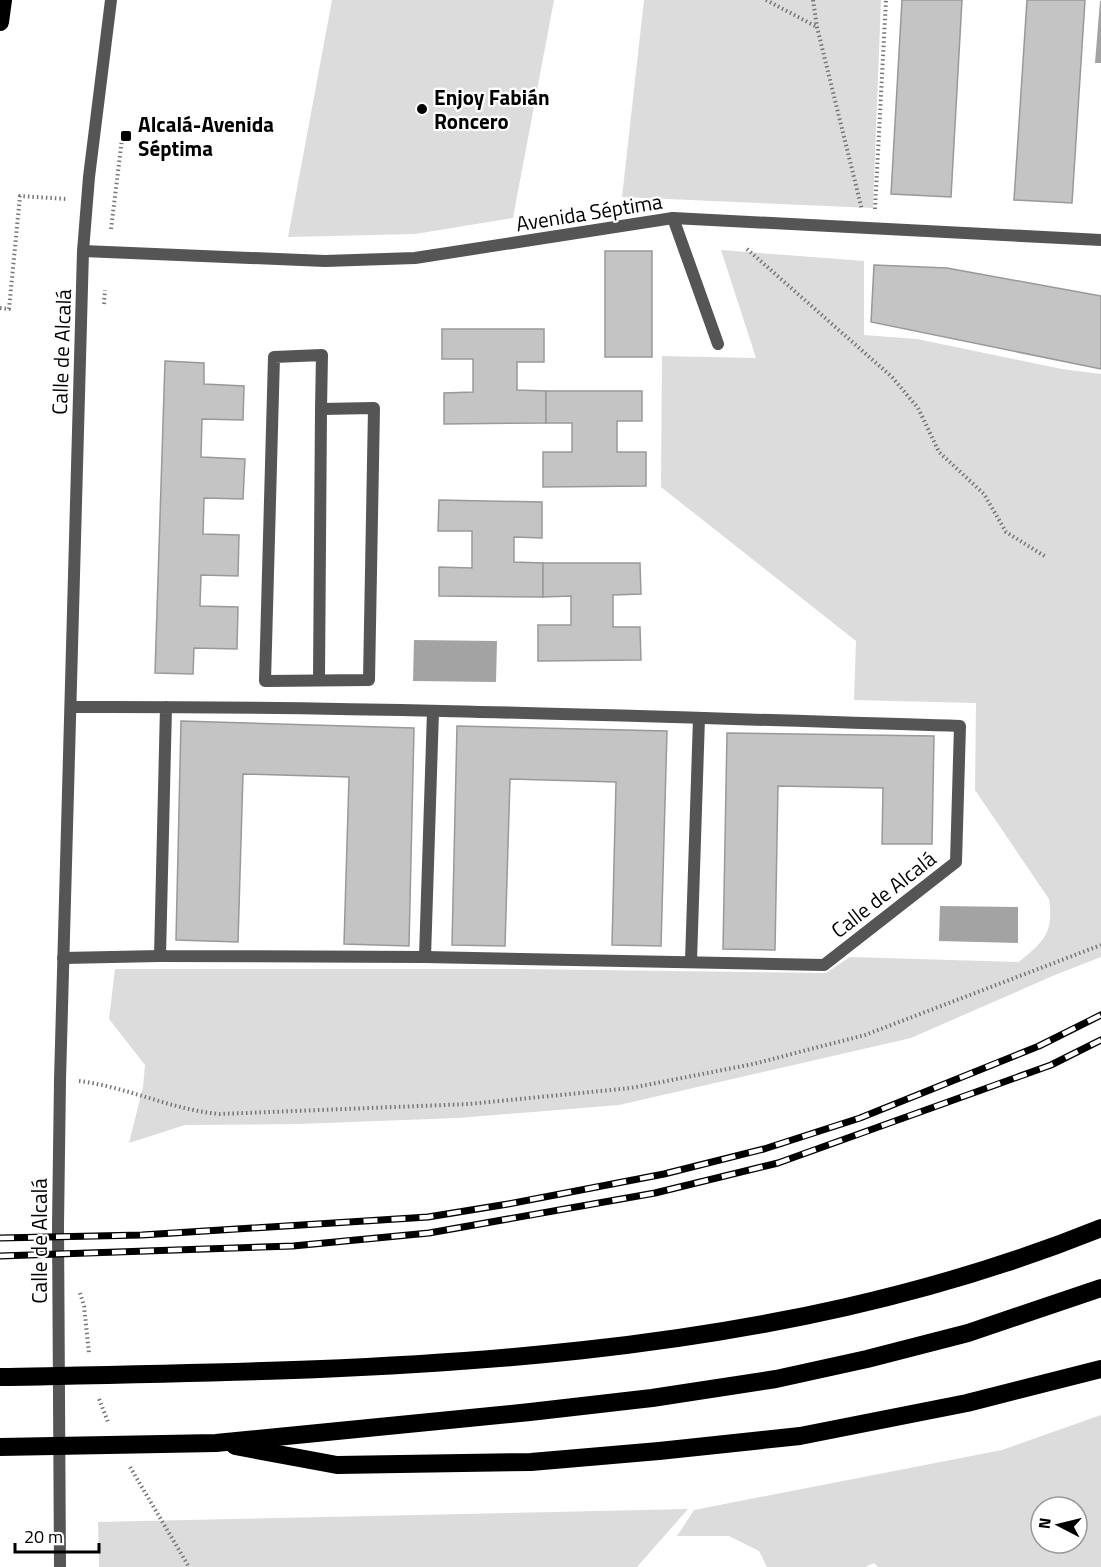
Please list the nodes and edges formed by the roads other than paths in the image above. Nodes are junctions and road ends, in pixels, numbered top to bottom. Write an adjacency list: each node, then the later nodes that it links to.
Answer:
1 (3, 0): 3 (highway)
2 (111, 0): 6 (street, Calle de Alcalá)
3 (0, 22)
4 (673, 218): 5 (street, Avenida Séptima); 6 (street, Avenida Séptima); 7 (street)
5 (1101, 240)
6 (83, 251): 10 (street, Calle de Alcalá)
7 (718, 344)
8 (321, 409): 9 (street); 9 (street); 9 (street)
9 (318, 679)
10 (71, 707): 11 (street, Calle de Alcalá); 16 (street, Calle de Alcalá)
11 (166, 707): 12 (street, Calle de Alcalá); 14 (street)
12 (433, 711): 13 (street, Calle de Alcalá); 15 (street)
13 (699, 718): 17 (street); 17 (street, Calle de Alcalá)
14 (160, 956): 15 (street, Calle de Alcalá); 16 (street, Calle de Alcalá)
15 (425, 957): 17 (street, Calle de Alcalá)
16 (63, 958): 26 (street, Calle de Alcalá)
17 (690, 962)
18 (1101, 1228): 23 (highway)
19 (1101, 1288): 24 (highway)
20 (1101, 1362): 22 (highway)
21 (1101, 1369): 22 (highway)
22 (1074, 1374): 24 (highway)
23 (0, 1377)
24 (216, 1443): 25 (highway)
25 (0, 1447)
26 (59, 1567)

